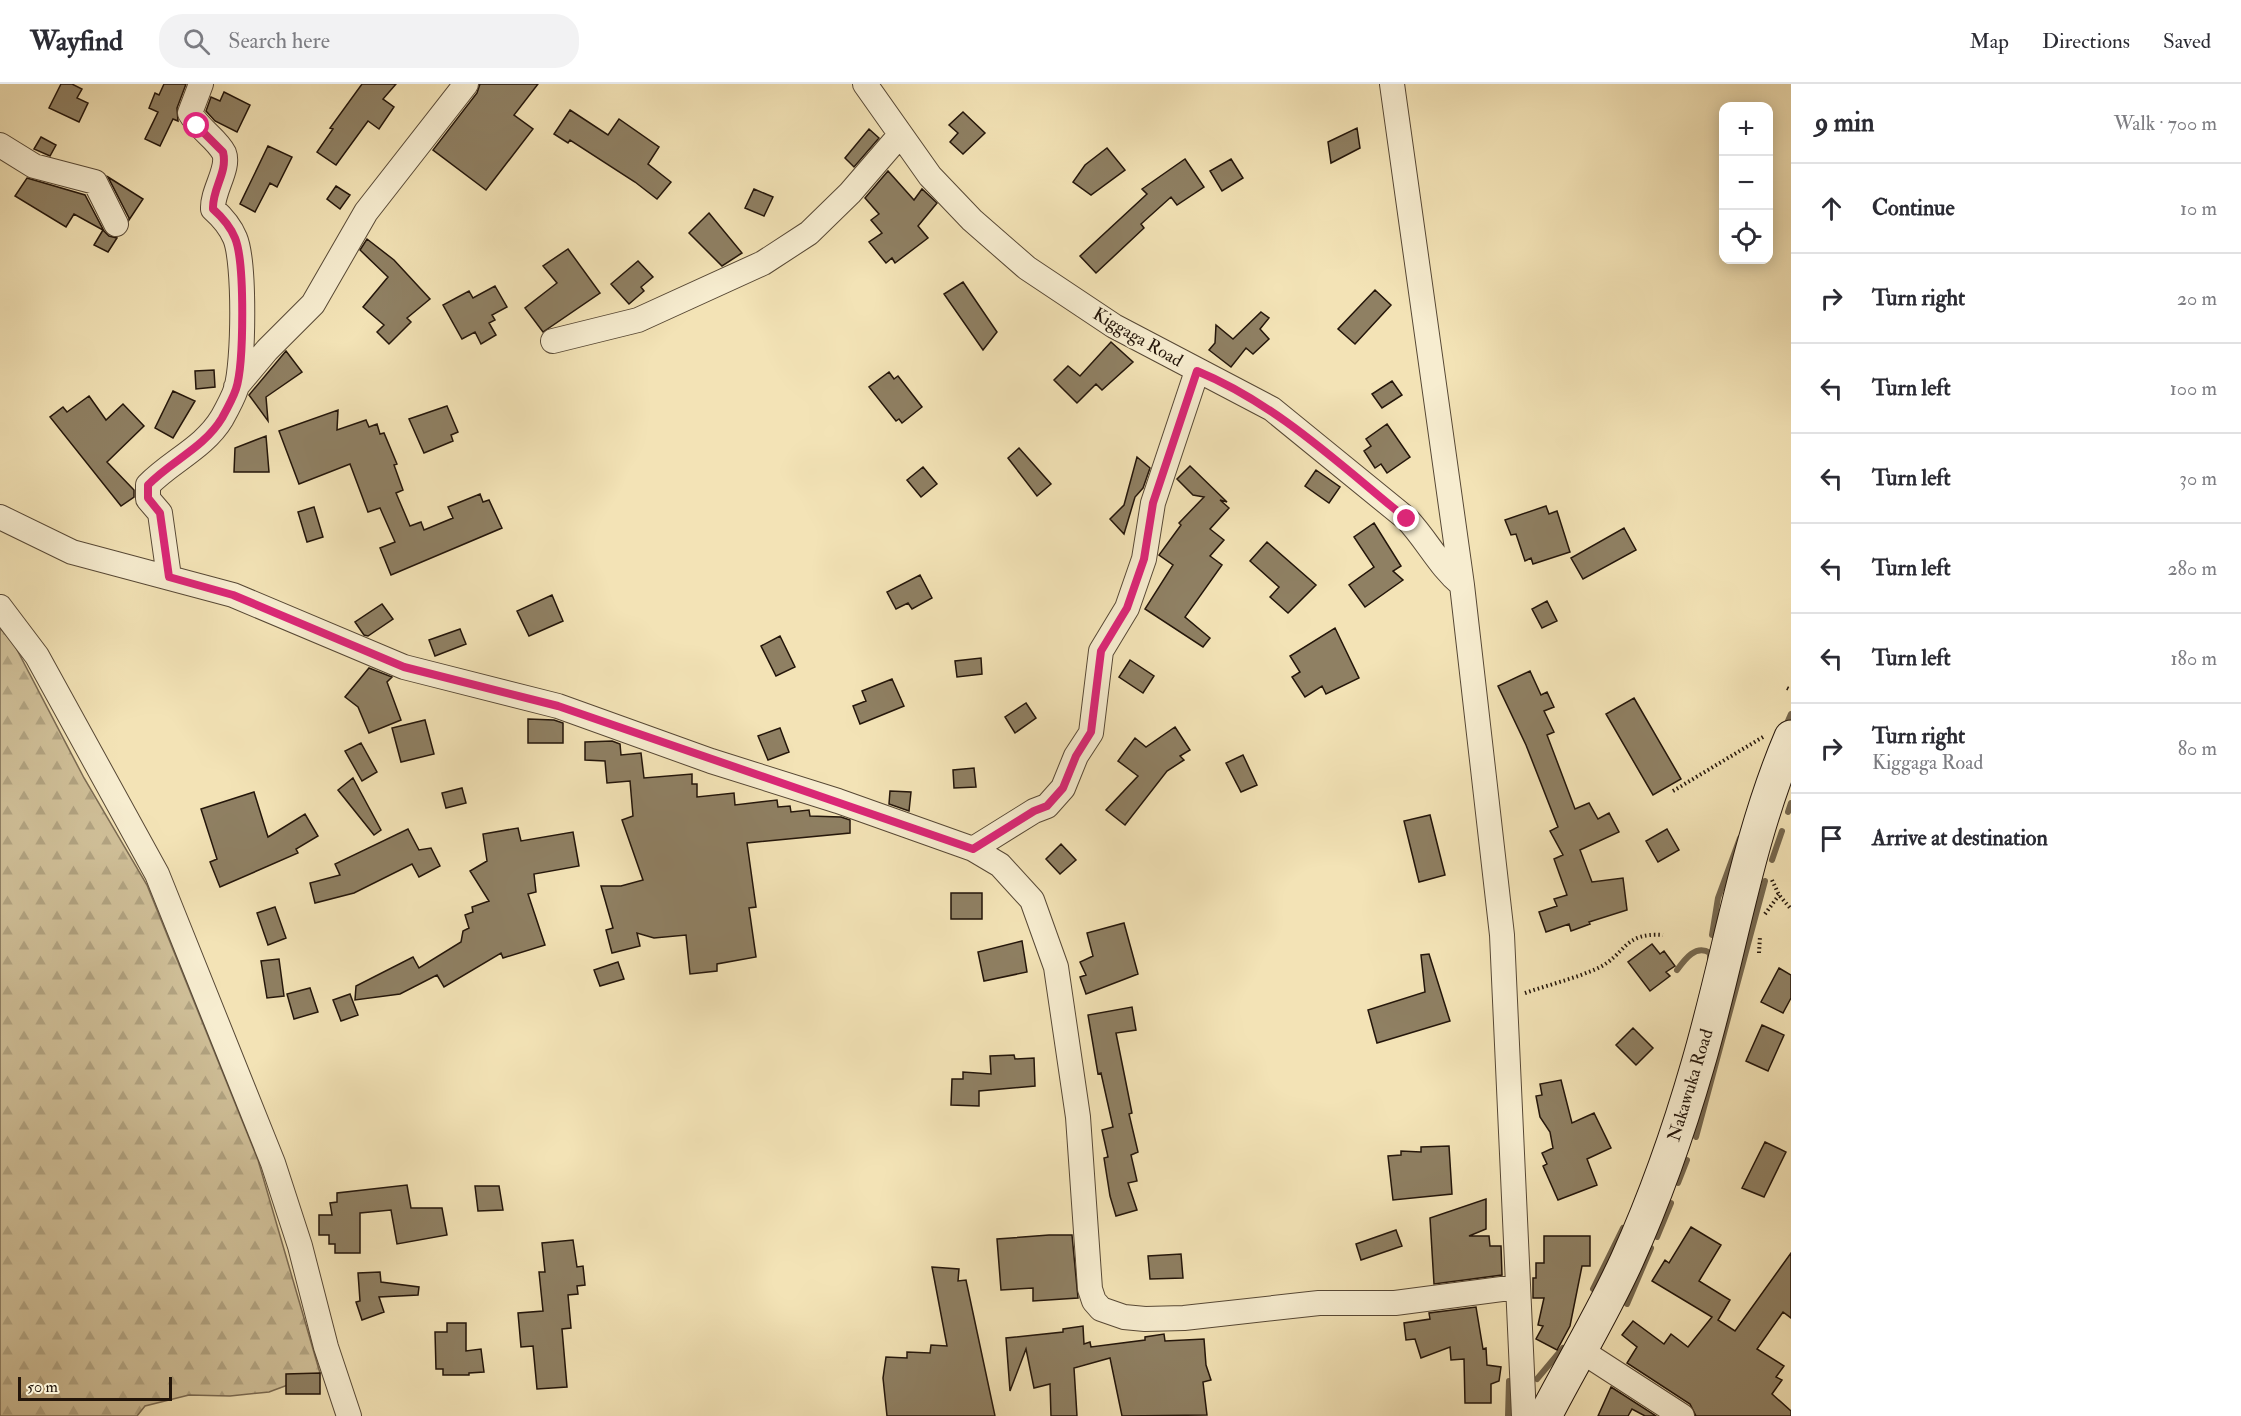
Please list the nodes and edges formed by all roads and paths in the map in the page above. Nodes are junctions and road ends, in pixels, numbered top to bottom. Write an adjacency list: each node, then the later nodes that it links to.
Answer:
1 (201, 84): 10 (street)
2 (466, 84): 10 (street)
3 (865, 84): 5 (street, Kiggaga Road)
4 (1392, 84): 13 (street)
5 (900, 135): 8 (street); 9 (street, Kiggaga Road)
6 (0, 145): 7 (street)
7 (116, 224)
8 (553, 341)
9 (1197, 371): 13 (street, Kiggaga Road); 17 (street)
10 (236, 387): 12 (street)
11 (0, 517): 12 (street)
12 (169, 577): 17 (street)
13 (1462, 585): 23 (street)
14 (0, 607): 26 (street)
15 (1781, 735): 16 (path); 25 (main road, Nakawuka Road)
16 (1673, 791)
17 (973, 849): 24 (street)
18 (1779, 895): 19 (path)
19 (1762, 923)
20 (1760, 932): 22 (path)
21 (1663, 935): 23 (path)
22 (1759, 953)
23 (1504, 1001): 24 (street)
24 (1517, 1287): 27 (street)
25 (1580, 1350): 28 (main road, Nakawuka Road); 29 (street)
26 (349, 1416)
27 (1524, 1416)
28 (1545, 1416)
29 (1682, 1416)

